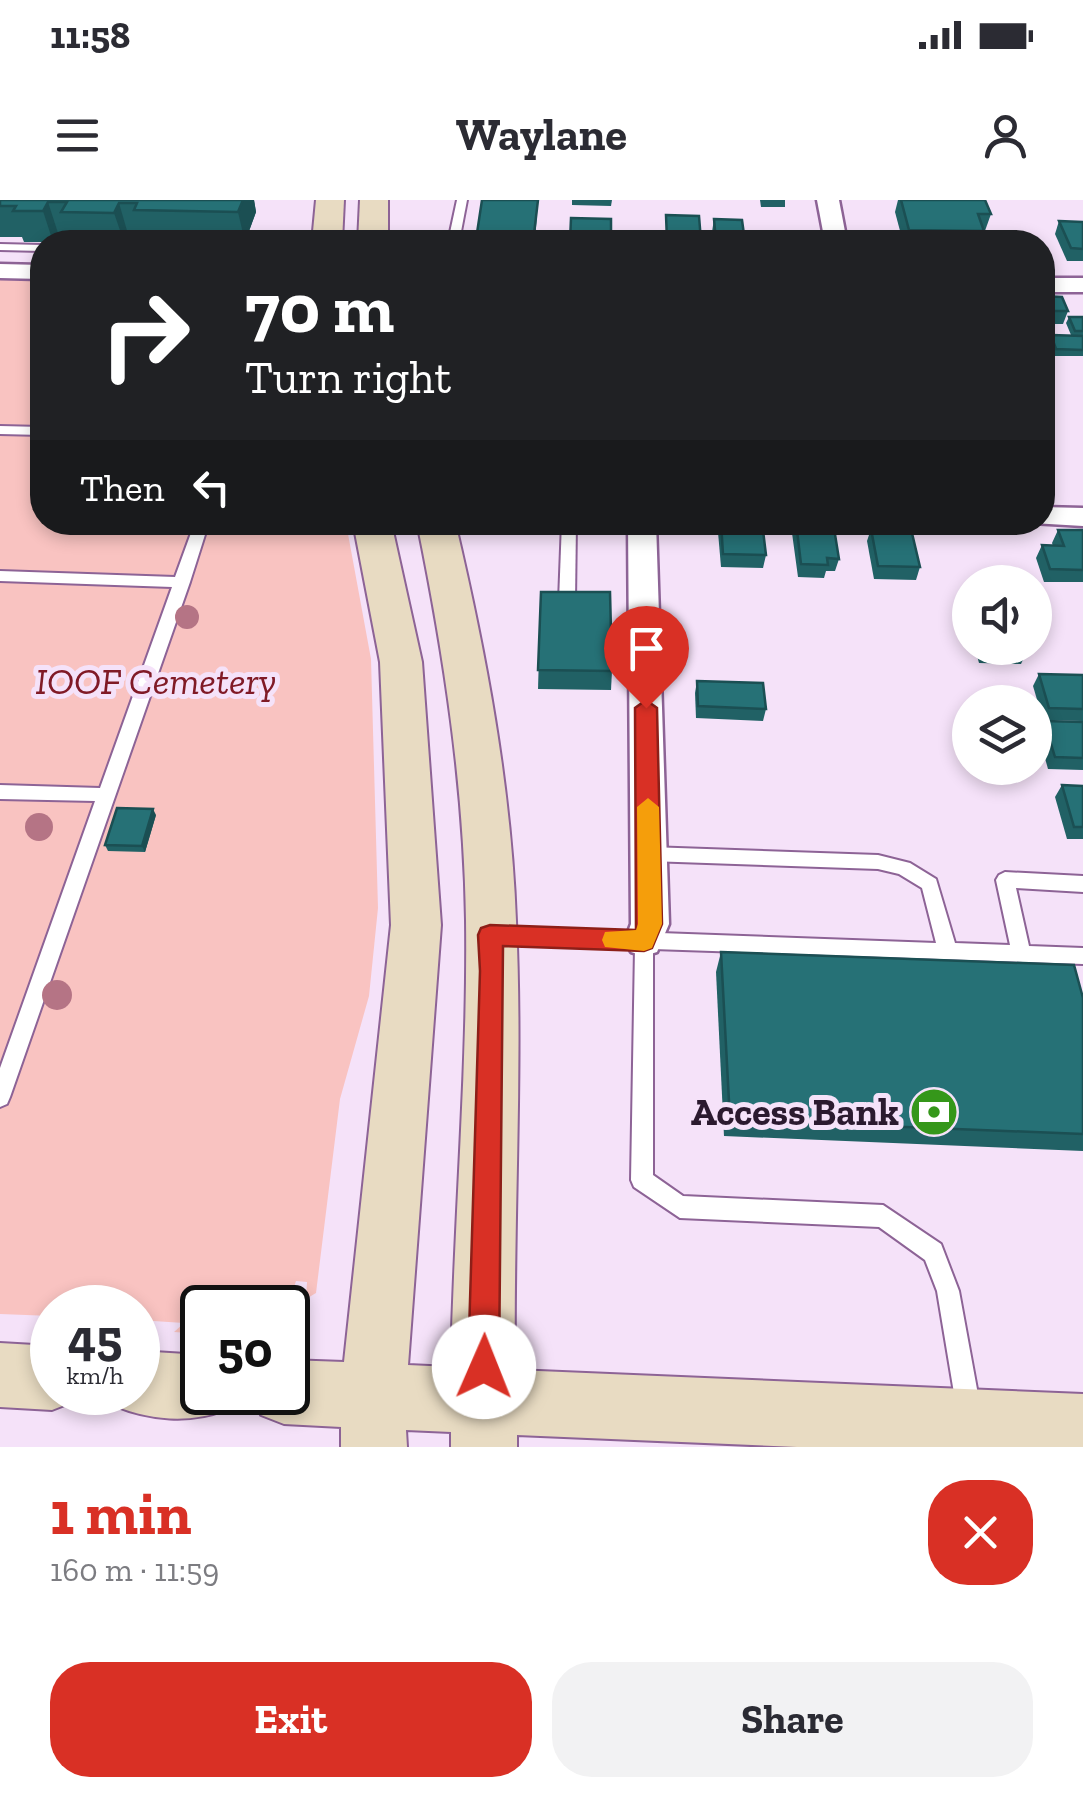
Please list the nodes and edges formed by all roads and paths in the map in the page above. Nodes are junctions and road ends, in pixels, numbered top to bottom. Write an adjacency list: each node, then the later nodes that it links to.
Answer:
1 (330, 200): 5 (main road)
2 (374, 200): 6 (main road)
3 (462, 200): 7 (lane)
4 (828, 200): 8 (street)
5 (328, 230)
6 (373, 230)
7 (456, 230)
8 (834, 230)
9 (0, 247): 10 (lane)
10 (30, 248)
11 (0, 271): 12 (street)
12 (30, 272)
13 (1055, 284): 14 (street)
14 (1083, 285)
15 (0, 430): 16 (lane)
16 (30, 431)
17 (1055, 516): 18 (street)
18 (1083, 517)
19 (198, 535): 25 (lane)
20 (375, 535): 40 (main road)
21 (439, 535): 31 (main road)
22 (570, 535): 26 (lane)
23 (642, 535): 29 (street)
24 (0, 576): 25 (lane)
25 (184, 582): 28 (lane)
26 (567, 601)
27 (0, 792): 28 (lane)
28 (108, 795): 36 (lane)
29 (649, 854): 32 (street); 33 (lane)
30 (1083, 884): 34 (lane)
31 (490, 935): 32 (lane); 42 (main road)
32 (644, 940): 33 (lane); 41 (lane)
33 (948, 951): 34 (lane)
34 (1021, 954): 35 (lane)
35 (1083, 956)
36 (0, 1098)
37 (0, 1375): 38 (main road)
38 (30, 1377)
39 (310, 1401): 40 (main road)
40 (374, 1422): 42 (main road)
41 (970, 1422): 42 (main road); 43 (main road)
42 (484, 1424)
43 (1083, 1427)

